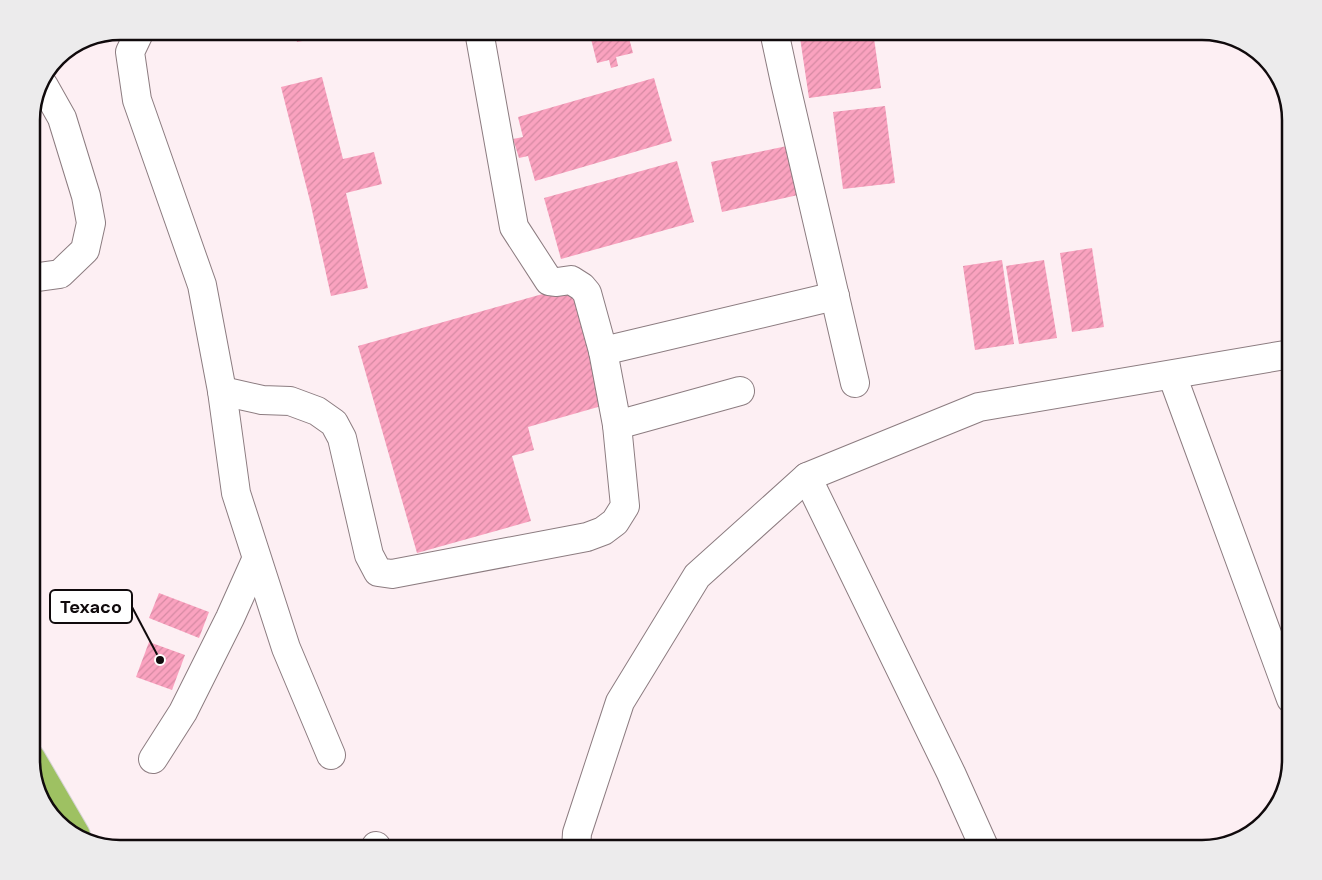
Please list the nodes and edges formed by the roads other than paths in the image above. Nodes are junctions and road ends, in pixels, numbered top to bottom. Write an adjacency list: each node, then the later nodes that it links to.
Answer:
1 (136, 40): 11 (street)
2 (482, 40): 7 (street)
3 (776, 40): 6 (street)
4 (46, 89): 5 (street)
5 (40, 277)
6 (835, 296): 7 (street); 10 (street)
7 (603, 351): 13 (street)
8 (1282, 356): 9 (street)
9 (1172, 375): 14 (street); 16 (street)
10 (855, 383)
11 (222, 391): 13 (street); 15 (street)
12 (740, 391): 13 (street)
13 (617, 425)
14 (807, 477): 21 (street); 22 (street)
15 (256, 560): 17 (street); 18 (street)
16 (1282, 674)
17 (331, 756)
18 (153, 759)
19 (42, 777): 20 (highway)
20 (68, 820)
21 (577, 840)
22 (981, 840)

